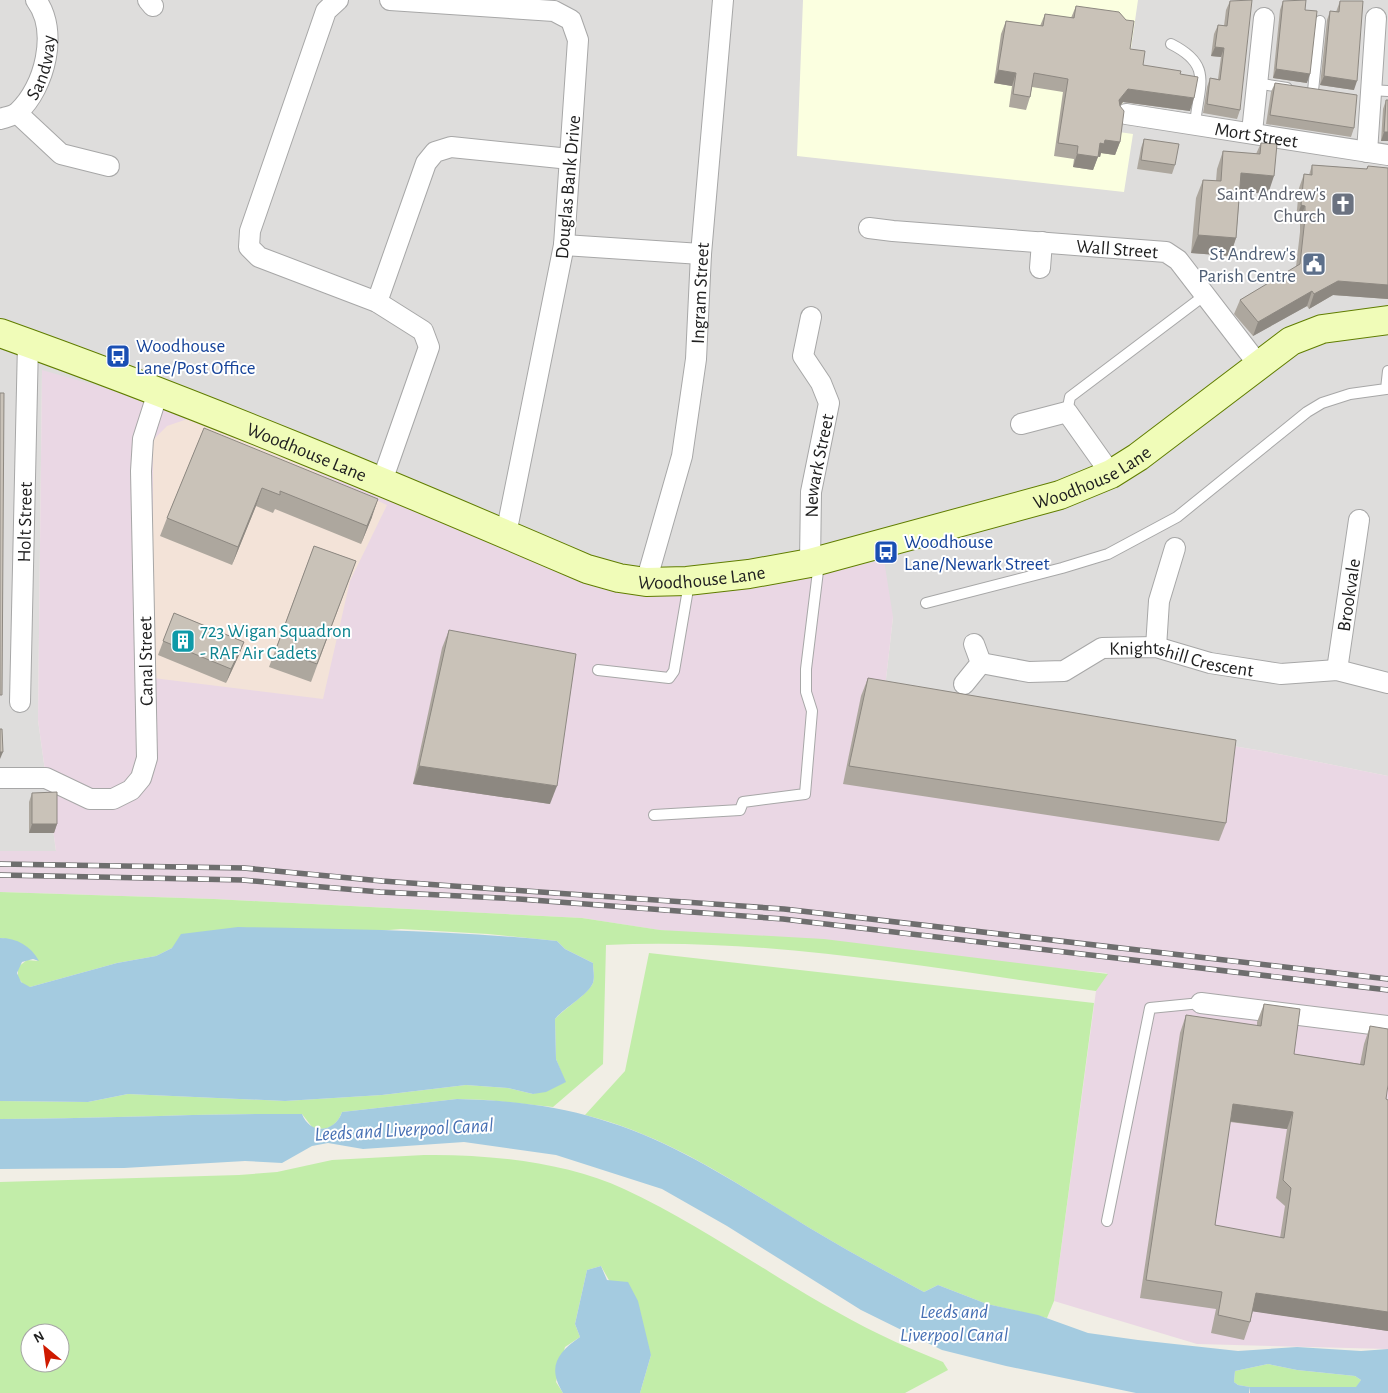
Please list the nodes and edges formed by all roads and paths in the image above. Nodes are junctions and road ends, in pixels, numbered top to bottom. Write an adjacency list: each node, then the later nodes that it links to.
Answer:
1 (338, 0): 25 (street)
2 (390, 0): 17 (street, Douglas Bank Drive)
3 (723, 0): 22 (street, Ingram Street)
4 (44, 2): 12 (street, Sandway)
5 (1264, 18): 9 (street)
6 (1376, 18): 10 (street)
7 (1320, 21): 9 (lane)
8 (1172, 44): 13 (lane)
9 (1256, 83): 14 (street)
10 (1372, 95): 15 (street)
11 (1126, 114): 13 (street, Mort Street)
12 (8, 116): 18 (street)
13 (1195, 124): 14 (street, Mort Street)
14 (1252, 132): 15 (street, Mort Street)
15 (1367, 152): 16 (street, Mort Street)
16 (1388, 155)
17 (570, 159): 21 (street, Douglas Bank Drive); 25 (street)
18 (109, 166)
19 (869, 228): 20 (street, Wall Street)
20 (1042, 242): 23 (street); 24 (street, Wall Street)
21 (564, 245): 22 (street); 39 (street, Douglas Bank Drive)
22 (701, 254): 43 (street, Ingram Street)
23 (1040, 268)
24 (1205, 295): 30 (street, Wall Street); 34 (lane)
25 (377, 302): 37 (street)
26 (810, 317): 41 (street, Newark Street)
27 (1388, 320): 30 (main road, Woodhouse Lane)
28 (0, 333): 29 (main road, Woodhouse Lane)
29 (28, 343): 33 (main road, Woodhouse Lane); 52 (street, Holt Street)
30 (1258, 364): 36 (main road, Woodhouse Lane)
31 (1388, 371): 32 (lane)
32 (1387, 389): 44 (lane)
33 (158, 392): 37 (main road, Woodhouse Lane); 53 (street, Canal Street)
34 (1067, 412): 35 (street); 36 (street)
35 (1021, 424)
36 (1111, 474): 41 (main road, Woodhouse Lane)
37 (382, 481): 39 (main road, Woodhouse Lane)
38 (1359, 520): 49 (street, Brookvale)
39 (506, 534): 43 (main road, Woodhouse Lane)
40 (1175, 548): 46 (street)
41 (815, 561): 42 (main road, Woodhouse Lane); 54 (lane)
42 (687, 581): 43 (main road, Woodhouse Lane); 48 (lane)
43 (646, 582)
44 (926, 603)
45 (974, 644): 47 (street)
46 (1156, 647): 47 (street, Knightshill Crescent); 49 (street, Knightshill Crescent)
47 (980, 663): 51 (street)
48 (598, 670)
49 (1337, 670): 50 (street, Knightshill Crescent)
50 (1388, 683)
51 (964, 684)
52 (20, 702)
53 (0, 778)
54 (654, 815)
55 (1201, 1003): 56 (street); 57 (lane)
56 (1388, 1026)
57 (1106, 1221)

